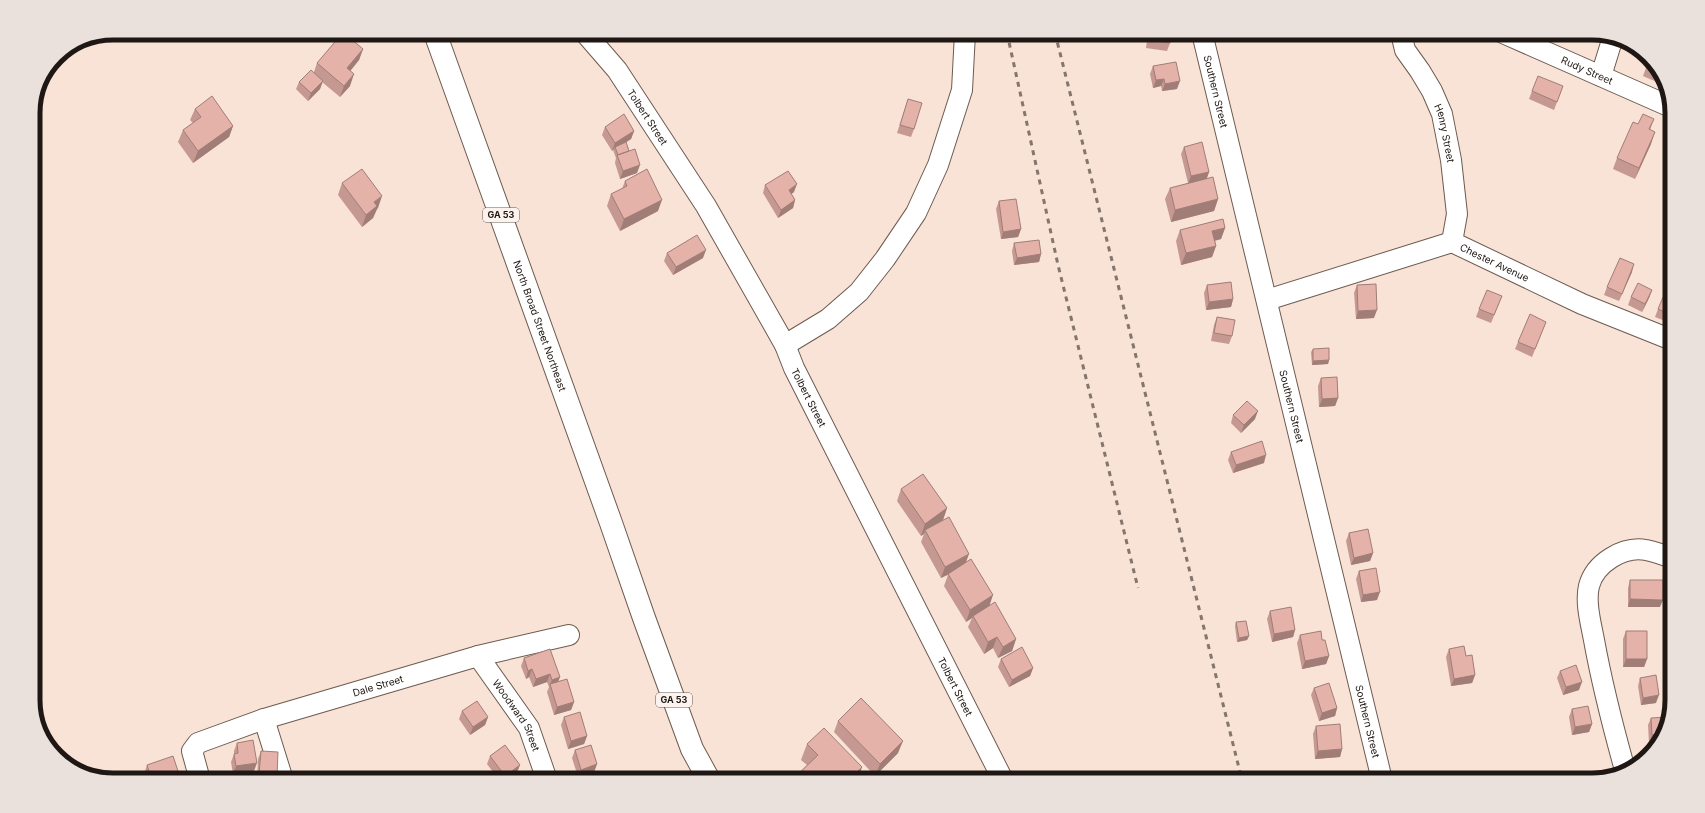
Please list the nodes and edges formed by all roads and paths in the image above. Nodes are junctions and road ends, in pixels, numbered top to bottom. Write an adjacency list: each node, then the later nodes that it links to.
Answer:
1 (438, 40): 22 (main road, North Broad Street Northeast / GA 53)
2 (591, 40): 13 (street, Tolbert Street)
3 (965, 40): 13 (street)
4 (1204, 40): 11 (street, Southern Street)
5 (1403, 40): 10 (street, Henry Street)
6 (1519, 40): 8 (street, Rudy Street)
7 (1611, 43): 8 (street)
8 (1601, 76): 9 (street, Rudy Street)
9 (1665, 104)
10 (1452, 242): 11 (street, Chester Avenue); 12 (street, Chester Avenue)
11 (1267, 300): 24 (street, Southern Street)
12 (1665, 337)
13 (785, 345): 23 (street, Tolbert Street)
14 (1665, 556): 18 (street)
15 (570, 635): 16 (street, Dale Street)
16 (478, 656): 17 (street, Dale Street); 21 (street, Woodward Street)
17 (264, 719): 19 (street, Dale Street); 20 (street)
18 (1624, 765)
19 (198, 773)
20 (282, 773)
21 (545, 773)
22 (705, 773)
23 (1000, 773)
24 (1380, 773)

